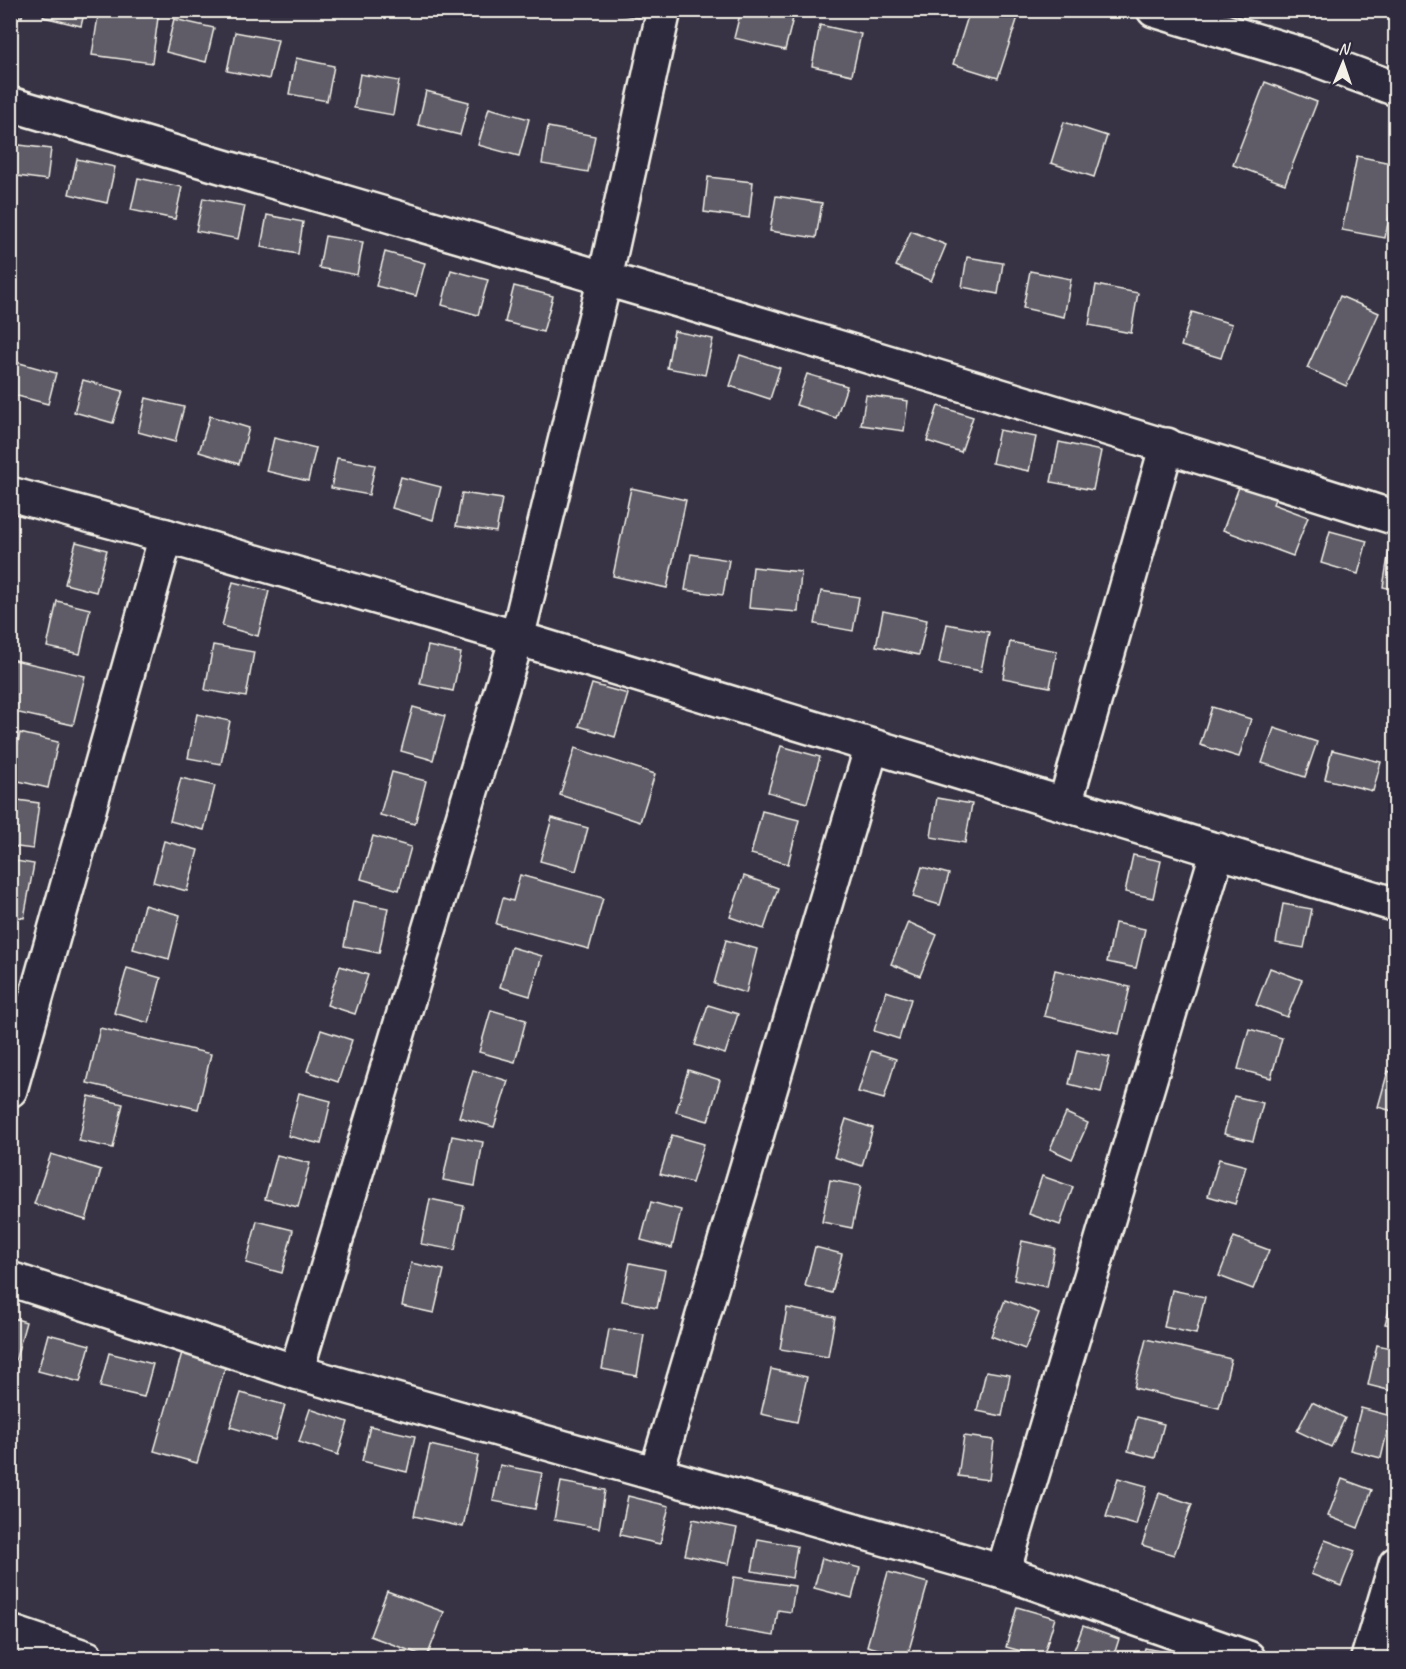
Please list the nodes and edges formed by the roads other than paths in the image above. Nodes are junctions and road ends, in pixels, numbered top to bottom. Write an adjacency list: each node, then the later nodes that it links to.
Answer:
1 (664, 10): 5 (street)
2 (1154, 10): 3 (street)
3 (1395, 89)
4 (10, 104): 5 (street)
5 (605, 278): 6 (street); 10 (street)
6 (1167, 445): 8 (street); 12 (street)
7 (10, 494): 9 (street)
8 (1395, 518)
9 (166, 536): 10 (street); 15 (street)
10 (517, 638): 11 (street); 17 (street)
11 (872, 746): 12 (street); 18 (street)
12 (1065, 804): 13 (street)
13 (1218, 850): 14 (street); 20 (street)
14 (1395, 905)
15 (10, 1090)
16 (10, 1279): 17 (street)
17 (296, 1372): 18 (street)
18 (656, 1474): 20 (street)
19 (1395, 1564): 24 (street)
20 (1003, 1572): 23 (street)
21 (10, 1632): 22 (street)
22 (87, 1659)
23 (1248, 1659)
24 (1368, 1659)

